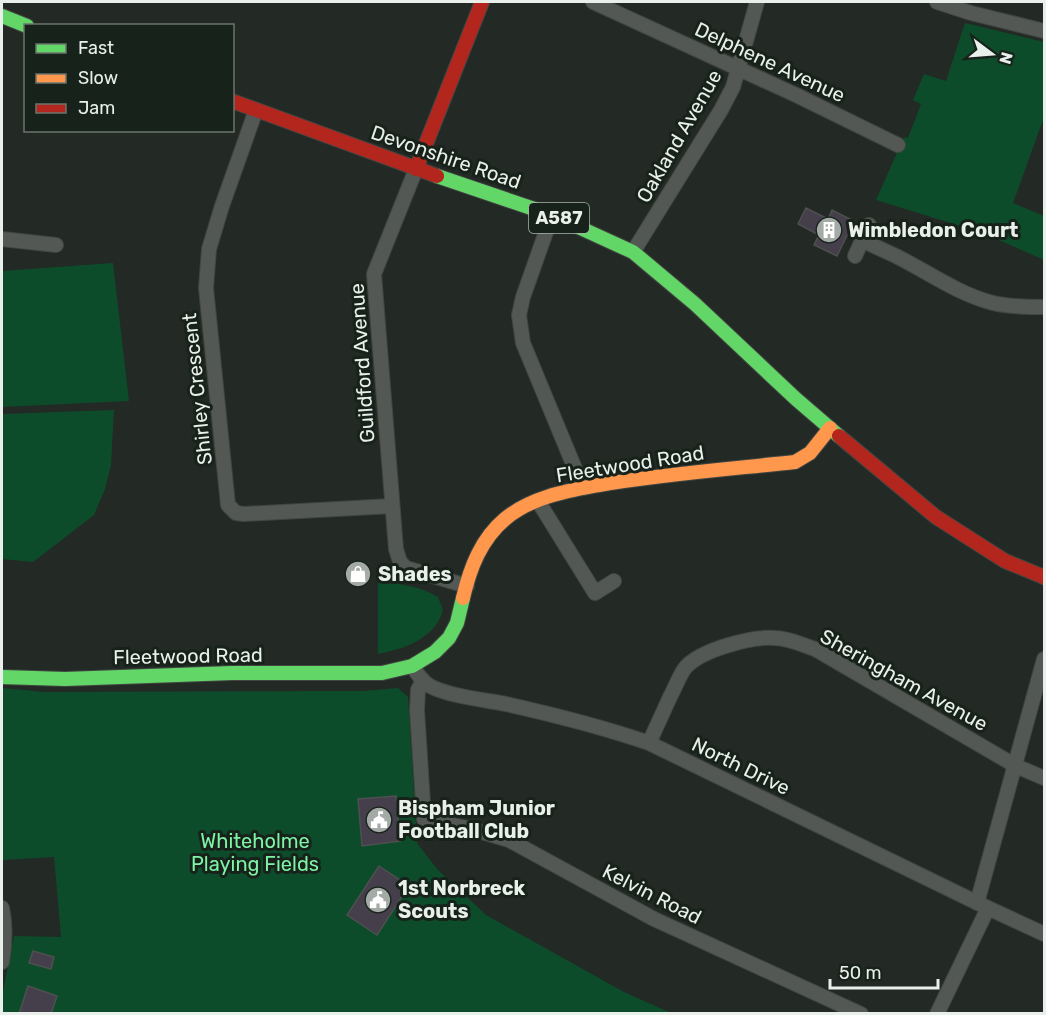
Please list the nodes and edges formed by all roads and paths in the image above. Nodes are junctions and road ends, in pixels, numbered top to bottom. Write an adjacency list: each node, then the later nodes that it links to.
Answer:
1 (482, 2): 12 (street, Guildford Avenue)
2 (593, 2): 8 (street, Delphene Avenue)
3 (757, 2): 8 (street, Oakland Avenue)
4 (937, 2): 7 (street)
5 (2, 16): 6 (street)
6 (24, 25)
7 (1044, 31)
8 (739, 69): 11 (street, Delphene Avenue); 18 (street, Oakland Avenue)
9 (234, 102): 10 (street, Devonshire Road / A587)
10 (256, 110): 12 (street, Devonshire Road / A587); 24 (street, Shirley Crescent)
11 (898, 145)
12 (416, 169): 13 (street, Devonshire Road / A587); 24 (street, Guildford Avenue)
13 (552, 214): 18 (street, Devonshire Road / A587); 22 (street)
14 (869, 225): 16 (street)
15 (2, 239): 17 (street)
16 (862, 240): 19 (street); 20 (street)
17 (56, 245)
18 (633, 252): 21 (street, Devonshire Road / A587)
19 (855, 256)
20 (1044, 307)
21 (830, 429): 22 (street, Fleetwood Road); 25 (street, A587)
22 (583, 488): 23 (street, Fleetwood Road)
23 (538, 501): 27 (street, Fleetwood Road); 28 (street)
24 (392, 506): 27 (street, Guildford Avenue)
25 (1044, 577)
26 (614, 581): 28 (street)
27 (467, 586): 31 (street, Fleetwood Road)
28 (595, 593): 29 (street)
29 (583, 603)
30 (1044, 659): 35 (street)
31 (412, 666): 32 (street, Fleetwood Road); 33 (street, North Drive)
32 (2, 678)
33 (423, 680): 34 (street, North Drive); 41 (street, Kelvin Road)
34 (649, 743): 35 (street, Sheringham Avenue); 37 (street, North Drive)
35 (1016, 766): 36 (street, Sheringham Avenue); 37 (street)
36 (1044, 778)
37 (983, 905): 39 (street, North Drive); 42 (street)
38 (2, 908): 40 (street)
39 (1044, 934)
40 (2, 962)
41 (861, 1014)
42 (937, 1014)

